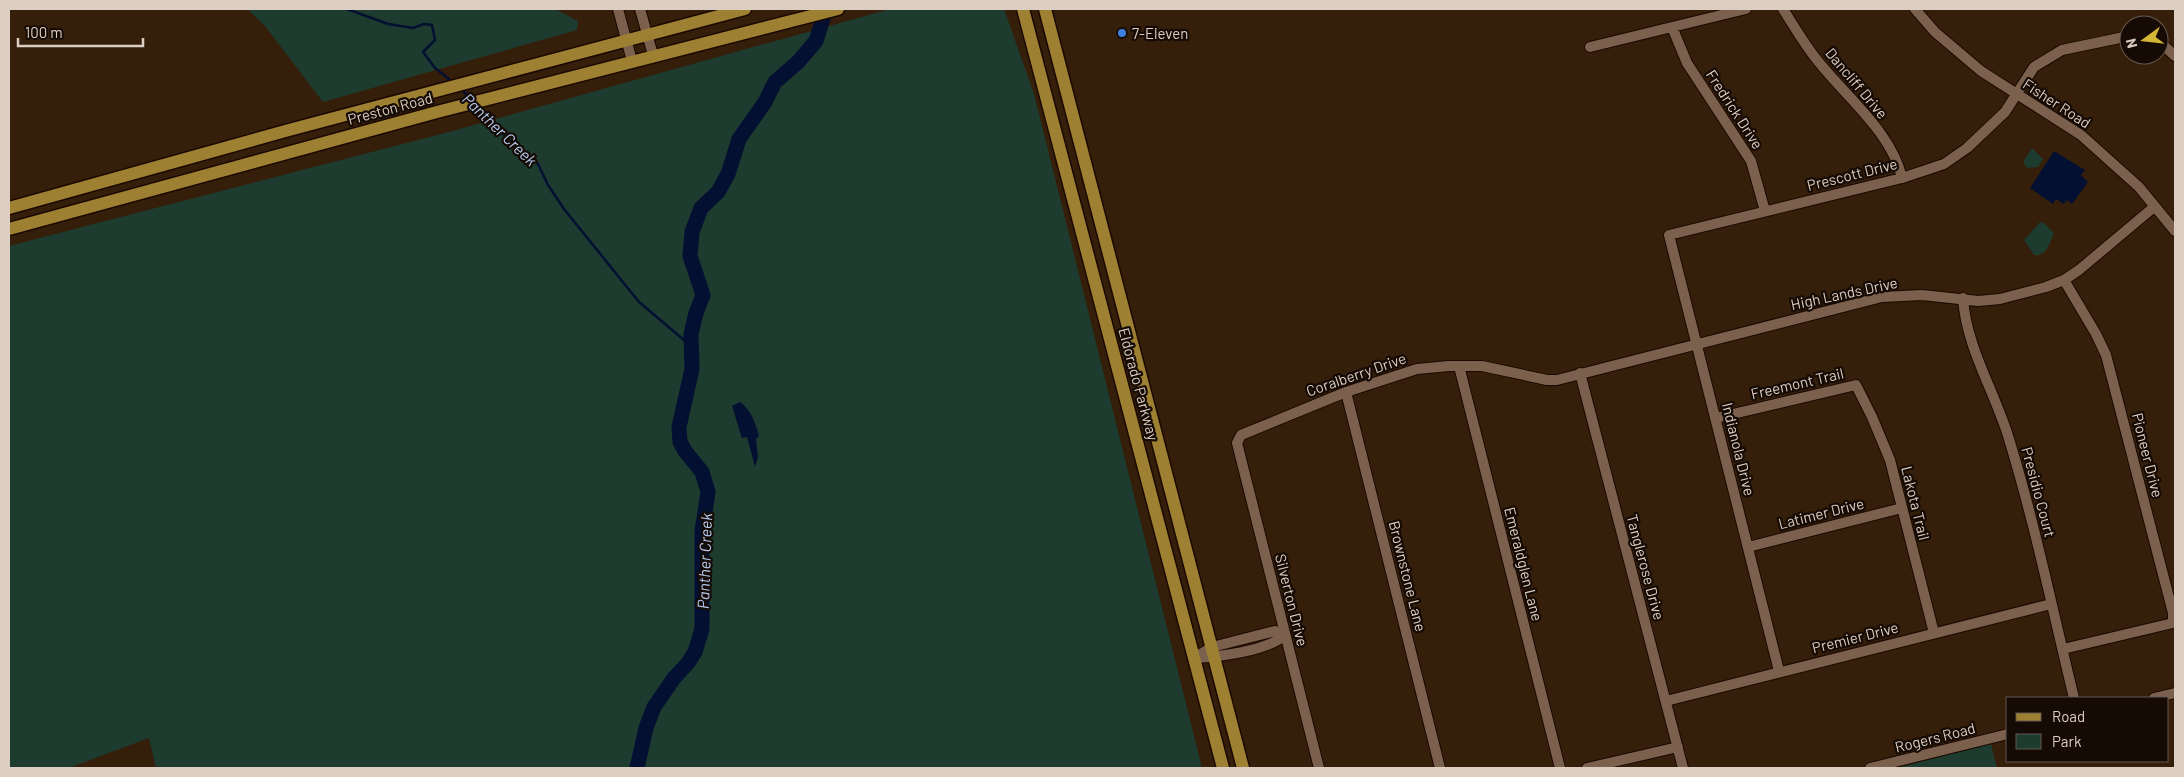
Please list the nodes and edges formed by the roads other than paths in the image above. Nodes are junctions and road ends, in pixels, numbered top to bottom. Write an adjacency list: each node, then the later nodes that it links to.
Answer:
1 (618, 9): 13 (street)
2 (640, 9): 11 (street)
3 (744, 9): 11 (main road, Preston Road)
4 (838, 9): 15 (main road, Preston Road)
5 (1023, 9): 19 (main road, Eldorado Parkway)
6 (1045, 9): 18 (main road, Eldorado Parkway)
7 (1746, 9): 10 (street)
8 (1783, 9): 22 (street, Dancliff Drive)
9 (1915, 9): 17 (street, Fisher Road)
10 (1672, 27): 14 (street); 25 (street, Fredrick Drive)
11 (648, 35): 13 (main road, Preston Road); 15 (street)
12 (2119, 38): 17 (street, Prescott Drive)
13 (626, 41): 16 (street); 20 (main road, Preston Road)
14 (1590, 47)
15 (653, 55): 16 (main road, Preston Road)
16 (632, 61): 21 (main road, Preston Road)
17 (2015, 94): 22 (street, Prescott Drive); 23 (street, Fisher Road)
18 (1080, 138): 19 (main road); 31 (main road, Eldorado Parkway)
19 (1058, 144): 32 (main road, Eldorado Parkway)
20 (189, 158): 21 (main road); 24 (main road, Preston Road)
21 (195, 178): 26 (main road, Preston Road)
22 (1902, 178): 25 (street, Prescott Drive)
23 (2154, 206): 27 (street, Fisher Road); 29 (street, High Lands Drive)
24 (9, 208)
25 (1765, 211): 28 (street, Prescott Drive)
26 (9, 229)
27 (2175, 231)
28 (1669, 235): 33 (street, Indianola Drive)
29 (2064, 280): 30 (street, High Lands Drive); 45 (street, Pioneer Drive)
30 (1963, 298): 33 (street, High Lands Drive); 42 (street, Presidio Court)
31 (1124, 306): 32 (main road); 46 (main road, Eldorado Parkway)
32 (1103, 312): 47 (main road, Eldorado Parkway)
33 (1695, 344): 35 (street, Coralberry Drive); 38 (street, Indianola Drive)
34 (1459, 366): 35 (street, Coralberry Drive); 37 (street, Coralberry Drive); 59 (street, Emeraldglen Lane)
35 (1580, 373): 52 (street, Tanglerose Drive)
36 (1856, 385): 38 (street, Freemont Trail); 40 (street, Lakota Trail)
37 (1346, 392): 39 (street, Coralberry Drive); 58 (street, Brownstone Lane)
38 (1716, 418): 41 (street, Indianola Drive)
39 (1238, 438): 44 (street, Silverton Drive)
40 (1902, 508): 41 (street, Latimer Drive); 43 (street, Lakota Trail)
41 (1748, 547): 48 (street, Indianola Drive)
42 (2051, 604): 43 (street, Premier Drive); 45 (street, Presidio Court)
43 (1934, 633): 48 (street, Premier Drive)
44 (1285, 634): 46 (street); 57 (street, Silverton Drive)
45 (2062, 649): 50 (street, Presidio Court)
46 (1213, 652): 47 (street); 56 (main road, Eldorado Parkway)
47 (1194, 658): 55 (main road, Eldorado Parkway)
48 (1779, 671): 52 (street, Premier Drive)
49 (2175, 693): 51 (street)
50 (2074, 697)
51 (2158, 697)
52 (1666, 700): 54 (street, Tanglerose Drive)
53 (2006, 734): 62 (street, Rogers Road)
54 (1678, 747): 60 (street); 61 (street, Tanglerose Drive)
55 (1223, 768)
56 (1243, 768)
57 (1319, 768)
58 (1440, 768)
59 (1560, 768)
60 (1587, 768)
61 (1683, 768)
62 (1870, 768)

